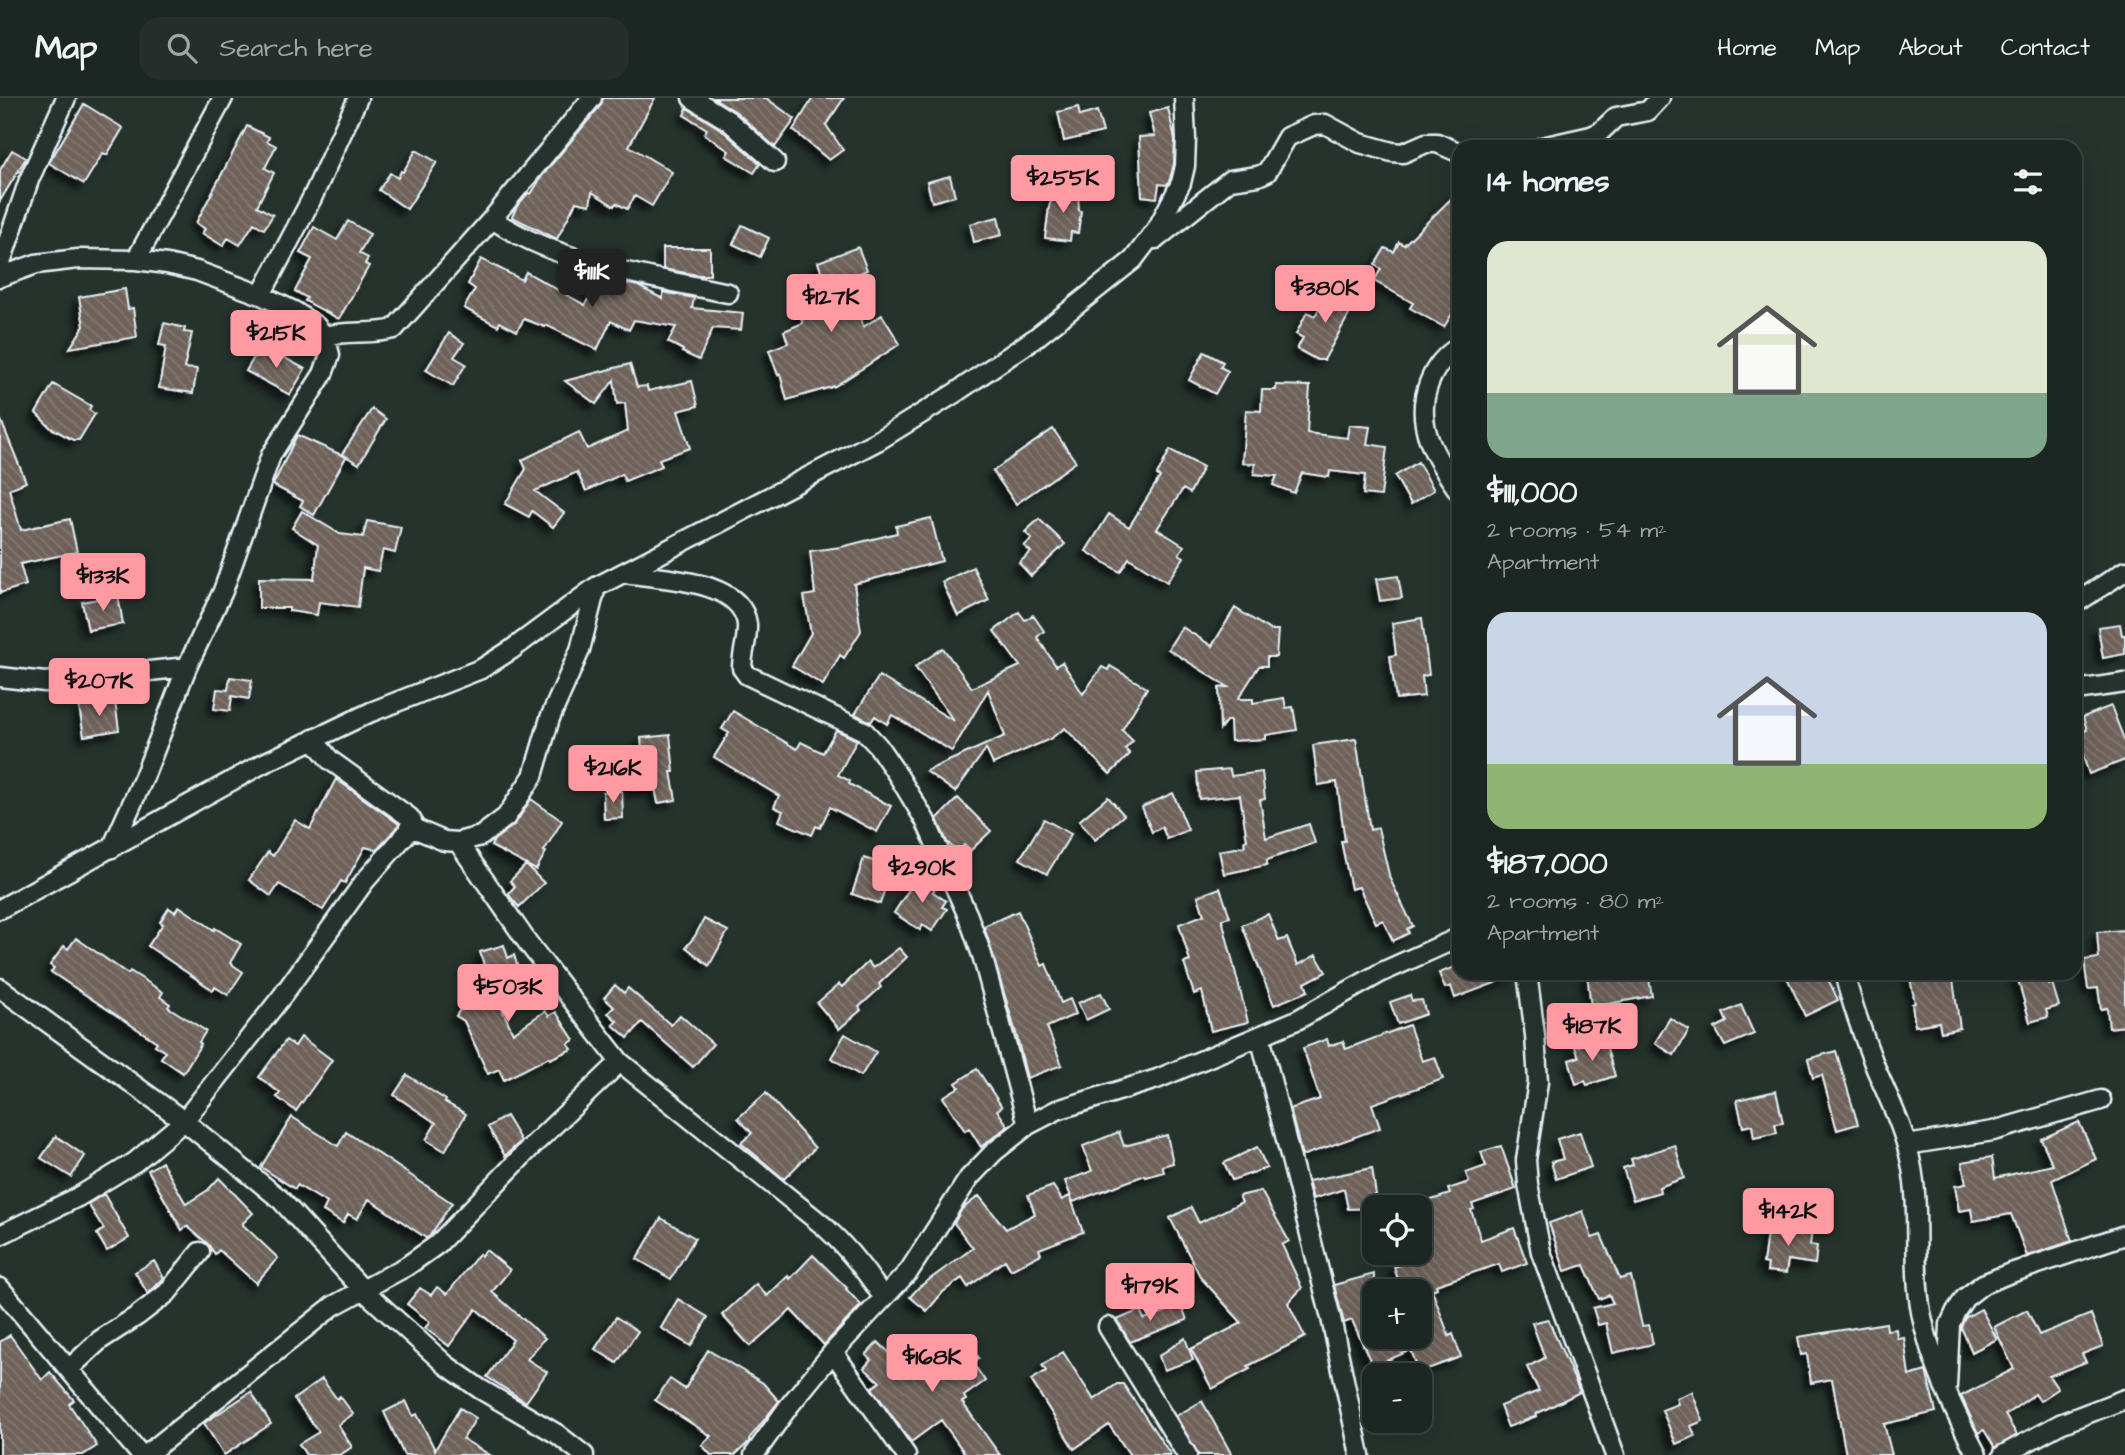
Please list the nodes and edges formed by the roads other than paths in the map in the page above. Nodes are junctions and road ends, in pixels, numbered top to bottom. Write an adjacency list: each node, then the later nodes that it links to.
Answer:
1 (66, 98): 14 (street)
2 (223, 98): 13 (street)
3 (358, 98): 17 (street)
4 (592, 98): 11 (street)
5 (692, 98): 10 (street)
6 (1184, 98): 12 (street)
7 (1660, 98): 8 (street)
8 (1573, 140)
9 (1452, 150): 12 (street)
10 (775, 162)
11 (492, 219): 16 (street); 18 (street)
12 (1142, 250): 22 (street)
13 (136, 260): 15 (street); 17 (street)
14 (0, 265)
15 (0, 277)
16 (728, 293)
17 (261, 295): 18 (street)
18 (325, 336): 25 (street)
19 (1452, 352): 20 (street)
20 (1452, 479)
21 (2125, 571): 24 (street)
22 (623, 573): 23 (street); 42 (street)
23 (596, 587): 29 (street); 31 (street)
24 (2082, 599)
25 (187, 667): 26 (street); 32 (street)
26 (0, 677)
27 (2125, 683): 28 (street)
28 (2082, 689)
29 (313, 739): 30 (street); 32 (street)
30 (411, 827): 31 (street); 41 (street)
31 (458, 842): 39 (street)
32 (112, 848): 33 (street)
33 (0, 909)
34 (1452, 941): 38 (street)
35 (1528, 980): 61 (street)
36 (1846, 980): 43 (street)
37 (0, 988): 41 (street)
38 (1260, 1036): 42 (street); 60 (street)
39 (620, 1062): 48 (street); 49 (street)
40 (2101, 1100): 43 (street)
41 (184, 1121): 45 (street); 48 (street)
42 (1028, 1125): 49 (street)
43 (1907, 1145): 53 (street)
44 (2125, 1235): 53 (street)
45 (0, 1236)
46 (200, 1252): 52 (street)
47 (0, 1288): 52 (street)
48 (362, 1289): 55 (street); 56 (street)
49 (883, 1297): 51 (street)
50 (1108, 1327): 59 (street)
51 (833, 1352): 57 (street); 58 (street)
52 (69, 1369): 55 (street)
53 (1947, 1396): 62 (street)
54 (2125, 1399): 63 (street)
55 (143, 1455)
56 (584, 1455)
57 (754, 1455)
58 (906, 1455)
59 (1188, 1455)
60 (1360, 1455)
61 (1615, 1455)
62 (1977, 1455)
63 (2003, 1455)

